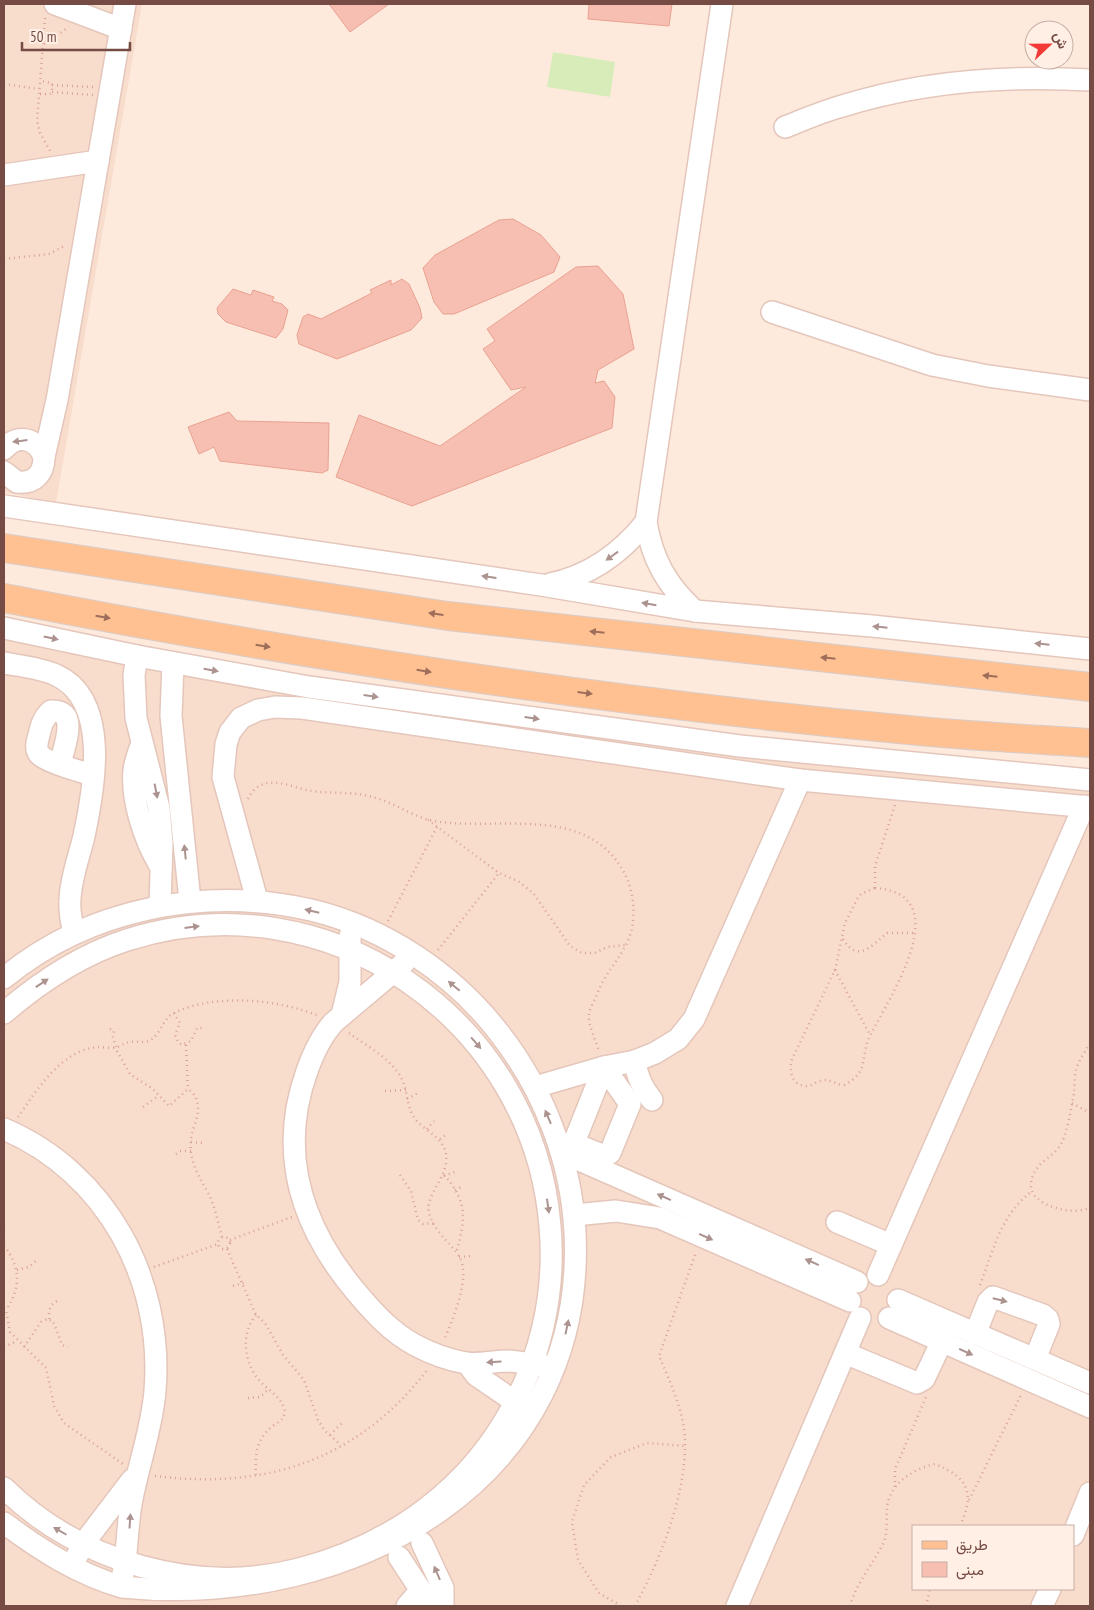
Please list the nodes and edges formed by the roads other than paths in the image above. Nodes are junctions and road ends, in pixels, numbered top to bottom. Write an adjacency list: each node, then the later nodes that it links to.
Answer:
1 (126, 4): 4 (street)
2 (722, 4): 15 (street)
3 (50, 8): 4 (street)
4 (121, 29): 7 (street)
5 (1090, 80): 6 (street)
6 (786, 127)
7 (98, 161): 8 (street); 12 (street)
8 (4, 174)
9 (772, 312): 10 (street)
10 (1090, 390)
11 (4, 449): 12 (street, one-way to 11)
12 (44, 457): 13 (street)
13 (4, 472)
14 (4, 506): 17 (street, one-way to 14)
15 (646, 522): 17 (street, one-way to 17); 19 (street)
16 (4, 548): 25 (main road, one-way to 16)
17 (541, 585): 19 (street, one-way to 17)
18 (10, 603): 28 (main road, one-way to 28)
19 (695, 611): 21 (street, one-way to 19)
20 (4, 628): 22 (street, one-way to 22)
21 (1090, 649)
22 (137, 656): 24 (street); 27 (street)
23 (4, 663): 30 (street)
24 (173, 663): 26 (street); 32 (street, one-way to 32)
25 (1090, 687)
26 (171, 716): 27 (street); 35 (street, one-way to 26)
27 (136, 718): 36 (street, one-way to 36)
28 (1090, 743)
29 (60, 764): 30 (street)
30 (94, 775): 38 (street)
31 (800, 780): 33 (street); 34 (street); 45 (street)
32 (1090, 780)
33 (1087, 806): 52 (street)
34 (256, 900): 35 (street); 37 (street, one-way to 34)
35 (190, 901): 36 (street)
36 (160, 905): 38 (street)
37 (350, 923): 39 (street); 40 (street)
38 (74, 933): 42 (street)
39 (350, 948): 41 (street); 43 (street, one-way to 39); 44 (street)
40 (420, 959): 41 (street); 46 (street, one-way to 40)
41 (395, 972): 44 (street); 61 (street, one-way to 61)
42 (4, 978)
43 (4, 1013)
44 (342, 1015): 60 (street)
45 (635, 1061): 46 (street); 47 (street)
46 (535, 1087): 49 (street, one-way to 46)
47 (652, 1100)
48 (4, 1129): 67 (street)
49 (561, 1152): 50 (street); 54 (street, one-way to 49)
50 (574, 1215): 54 (street, one-way to 54); 62 (street, one-way to 50)
51 (837, 1222): 52 (street)
52 (891, 1245): 53 (street)
53 (878, 1275): 54 (street); 55 (street)
54 (856, 1300): 55 (street); 58 (street)
55 (894, 1309): 56 (street); 57 (street)
56 (975, 1334): 59 (street); 59 (street, one-way to 59)
57 (942, 1341): 58 (street); 65 (street, one-way to 65)
58 (845, 1353): 84 (street)
59 (1035, 1359): 63 (street)
60 (467, 1363): 61 (street, one-way to 60); 64 (street)
61 (533, 1364): 62 (street); 64 (street)
62 (557, 1367): 66 (street)
63 (1090, 1382)
64 (515, 1403): 66 (street); 75 (street)
65 (1090, 1406)
66 (536, 1415): 72 (street)
67 (137, 1474): 73 (street); 75 (street, one-way to 67)
68 (4, 1488): 73 (street, one-way to 68)
69 (1088, 1504): 71 (street)
70 (4, 1523): 76 (street)
71 (1074, 1533)
72 (422, 1543): 74 (street); 83 (street, one-way to 72)
73 (83, 1544): 75 (street); 76 (street)
74 (400, 1557): 77 (street); 80 (street)
75 (126, 1562): 78 (street)
76 (72, 1567): 78 (street)
77 (370, 1572)
78 (121, 1587): 81 (street)
79 (1050, 1590): 85 (street)
80 (426, 1598): 82 (street)
81 (261, 1601)
82 (407, 1606)
83 (443, 1606)
84 (737, 1606)
85 (1042, 1606)

